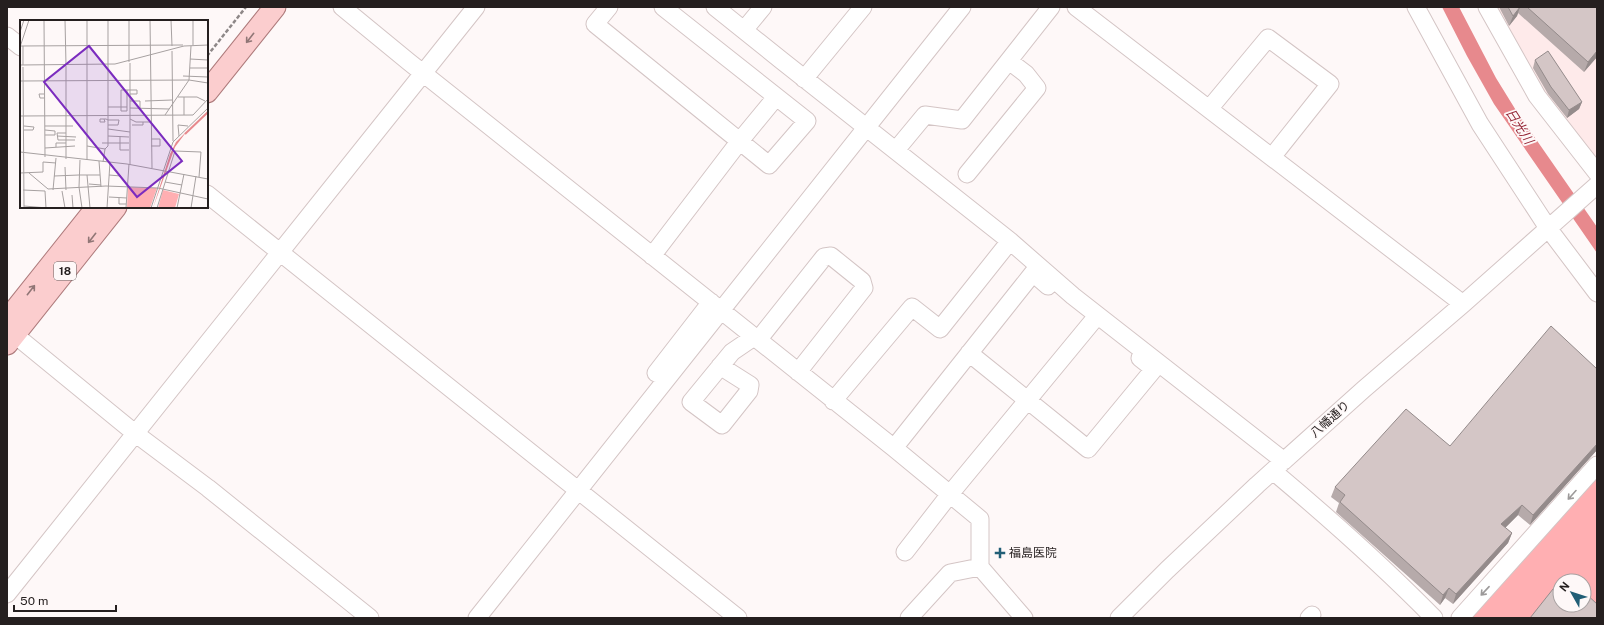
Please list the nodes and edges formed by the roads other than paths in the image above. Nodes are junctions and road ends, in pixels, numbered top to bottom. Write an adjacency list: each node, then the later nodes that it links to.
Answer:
1 (257, 7): 19 (main road)
2 (275, 7): 22 (main road, one-way to 22)
3 (342, 7): 20 (street)
4 (476, 7): 20 (street)
5 (610, 7): 26 (street)
6 (663, 7): 23 (street)
7 (715, 7): 15 (street)
8 (763, 7): 15 (street)
9 (863, 7): 21 (street)
10 (962, 7): 25 (street)
11 (1051, 7): 18 (street)
12 (1076, 7): 24 (street)
13 (1416, 7): 35 (street)
14 (1487, 7): 29 (street)
15 (744, 30): 21 (street)
16 (7, 36): 17 (street)
17 (20, 46)
18 (1009, 61): 27 (street); 30 (street)
19 (208, 68)
20 (423, 74): 37 (street); 38 (street)
21 (804, 78): 25 (street)
22 (208, 91)
23 (776, 97): 26 (street); 26 (street)
24 (1208, 109): 28 (street); 28 (street)
25 (866, 126): 27 (street); 41 (street)
26 (739, 142): 38 (street)
27 (896, 150): 36 (street)
28 (1272, 157): 40 (street)
29 (1597, 173)
30 (968, 174)
31 (1595, 187): 35 (street, 八幡通り)
32 (208, 195): 37 (street)
33 (96, 208): 43 (main road, 18, one-way to 33)
34 (115, 208): 43 (main road, 18, one-way to 43)
35 (1548, 228): 39 (street); 40 (street, 八幡通り)
36 (1010, 242): 50 (street); 54 (street)
37 (279, 253): 51 (street); 55 (street)
38 (652, 256): 41 (street)
39 (1597, 293)
40 (1463, 304): 54 (street, 八幡通り)
41 (716, 306): 44 (street); 48 (street); 55 (street)
42 (1092, 322): 45 (street); 49 (street); 49 (street)
43 (10, 333): 51 (street)
44 (756, 339): 46 (street); 47 (street); 47 (street)
45 (969, 353): 49 (street); 52 (street)
46 (720, 366)
47 (798, 372): 50 (street)
48 (656, 373)
49 (1028, 400): 56 (street)
50 (833, 401): 52 (street)
51 (136, 434): 59 (street); 60 (street)
52 (894, 448): 56 (street)
53 (1597, 465): 67 (street, one-way to 67)
54 (1278, 466): 65 (street, 八幡通り); 66 (street)
55 (578, 491): 61 (street); 62 (street)
56 (950, 494): 57 (street); 58 (street)
57 (905, 552)
58 (980, 567): 63 (street); 64 (street)
59 (7, 594)
60 (370, 618)
61 (477, 618)
62 (738, 618)
63 (909, 618)
64 (1024, 618)
65 (1121, 618)
66 (1434, 618)
67 (1460, 618)

